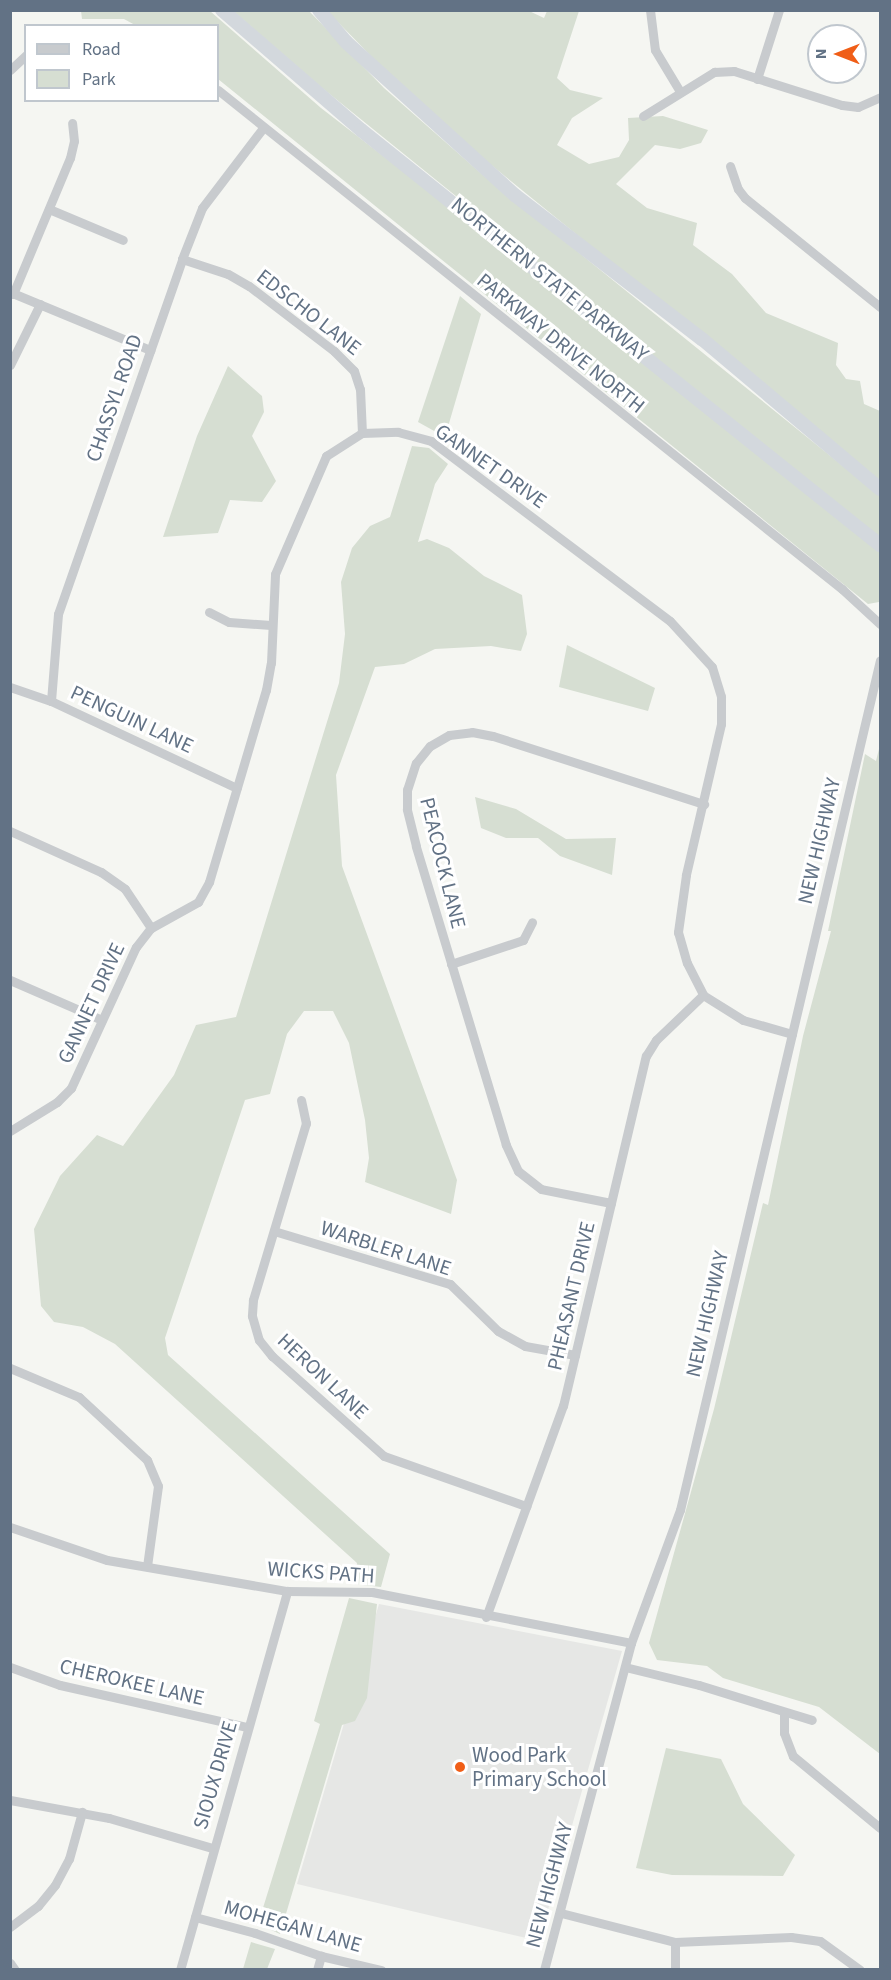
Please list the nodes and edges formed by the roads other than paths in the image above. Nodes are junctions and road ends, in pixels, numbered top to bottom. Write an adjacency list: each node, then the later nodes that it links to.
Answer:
1 (222, 10): 25 (highway, NORTHERN STATE PARKWAY)
2 (319, 10): 24 (highway, NORTHERN STATE PARKWAY)
3 (650, 10): 8 (street)
4 (779, 10): 7 (street)
5 (24, 57): 6 (street)
6 (11, 68)
7 (757, 79): 8 (street); 10 (street)
8 (679, 90): 11 (street)
9 (219, 91): 13 (street, PARKWAY DRIVE NORTH)
10 (880, 97)
11 (643, 116)
12 (72, 123): 15 (street)
13 (263, 128): 17 (street, CHASSYL ROAD); 27 (street, PARKWAY DRIVE NORTH)
14 (730, 166): 20 (street)
15 (49, 209): 16 (street); 18 (street)
16 (123, 240)
17 (182, 260): 21 (street, CHASSYL ROAD); 23 (street, EDSCHO LANE)
18 (12, 293): 19 (street)
19 (40, 304): 21 (street); 22 (street)
20 (880, 307)
21 (150, 350): 31 (street, CHASSYL ROAD)
22 (10, 365)
23 (362, 433): 28 (street, GANNET DRIVE); 33 (street, GANNET DRIVE)
24 (880, 489)
25 (880, 545)
26 (209, 612): 28 (street)
27 (880, 624)
28 (271, 626): 32 (street, GANNET DRIVE)
29 (880, 660): 41 (street, NEW HIGHWAY)
30 (10, 687): 31 (street, PENGUIN LANE)
31 (51, 701): 32 (street, PENGUIN LANE)
32 (237, 788): 36 (street, GANNET DRIVE)
33 (704, 804): 37 (street, PEACOCK LANE); 39 (street, GANNET DRIVE)
34 (10, 831): 36 (street)
35 (532, 922): 37 (street)
36 (151, 928): 40 (street, GANNET DRIVE)
37 (451, 964): 44 (street, PEACOCK LANE)
38 (10, 980): 40 (street)
39 (703, 995): 41 (street); 44 (street, PHEASANT DRIVE)
40 (102, 1020): 43 (street, GANNET DRIVE)
41 (792, 1034): 53 (street, NEW HIGHWAY)
42 (301, 1100): 45 (street, HERON LANE)
43 (10, 1131)
44 (611, 1203): 46 (street, PHEASANT DRIVE)
45 (274, 1231): 46 (street, WARBLER LANE); 48 (street, HERON LANE)
46 (575, 1355): 48 (street, PHEASANT DRIVE)
47 (10, 1368): 50 (street)
48 (526, 1506): 52 (street, PHEASANT DRIVE)
49 (10, 1527): 50 (street, WICKS PATH)
50 (147, 1566): 51 (street, WICKS PATH)
51 (286, 1591): 52 (street, WICKS PATH); 58 (street, SIOUX DRIVE)
52 (486, 1617): 53 (street, WICKS PATH)
53 (631, 1643): 55 (street, NEW HIGHWAY)
54 (10, 1667): 58 (street, CHEROKEE LANE)
55 (625, 1667): 56 (street); 63 (street, NEW HIGHWAY)
56 (784, 1714): 57 (street); 61 (street)
57 (812, 1720)
58 (247, 1727): 62 (street, SIOUX DRIVE)
59 (10, 1800): 60 (street)
60 (82, 1812): 62 (street); 65 (street)
61 (880, 1828)
62 (212, 1848): 64 (street, SIOUX DRIVE)
63 (561, 1913): 66 (street); 73 (street, NEW HIGHWAY)
64 (195, 1917): 67 (street, MOHEGAN LANE); 70 (street, SIOUX DRIVE)
65 (10, 1927)
66 (675, 1942): 74 (street); 75 (street)
67 (321, 1956): 71 (street); 72 (street, MOHEGAN LANE)
68 (10, 1964): 69 (street)
69 (15, 1970)
70 (180, 1970)
71 (316, 1970)
72 (381, 1970)
73 (544, 1970)
74 (675, 1970)
75 (860, 1970)

